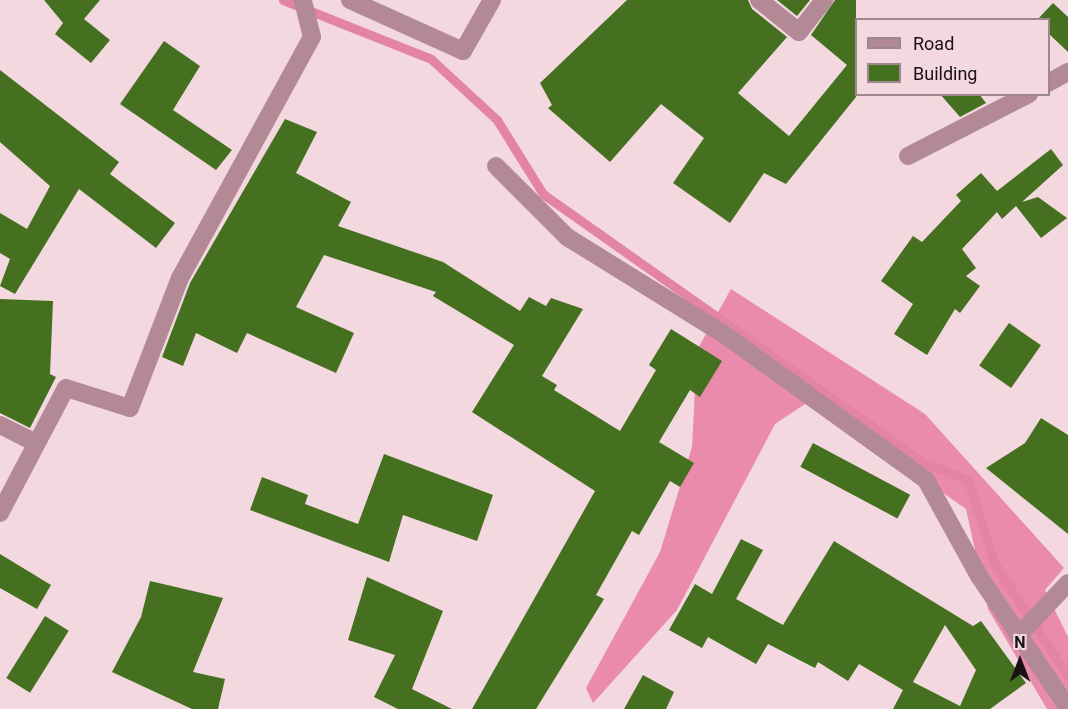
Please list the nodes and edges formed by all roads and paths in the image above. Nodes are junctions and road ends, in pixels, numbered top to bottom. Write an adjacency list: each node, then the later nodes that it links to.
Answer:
1 (303, 0): 12 (street)
2 (350, 0): 3 (street)
3 (492, 0)
4 (759, 0): 5 (street)
5 (824, 0)
6 (1068, 72): 7 (street)
7 (1050, 82)
8 (1025, 96): 9 (street)
9 (908, 156)
10 (496, 166): 15 (street)
11 (0, 424): 12 (street)
12 (36, 443): 13 (street)
13 (0, 513)
14 (1068, 583): 15 (street)
15 (1018, 636): 16 (street)
16 (1068, 708)

